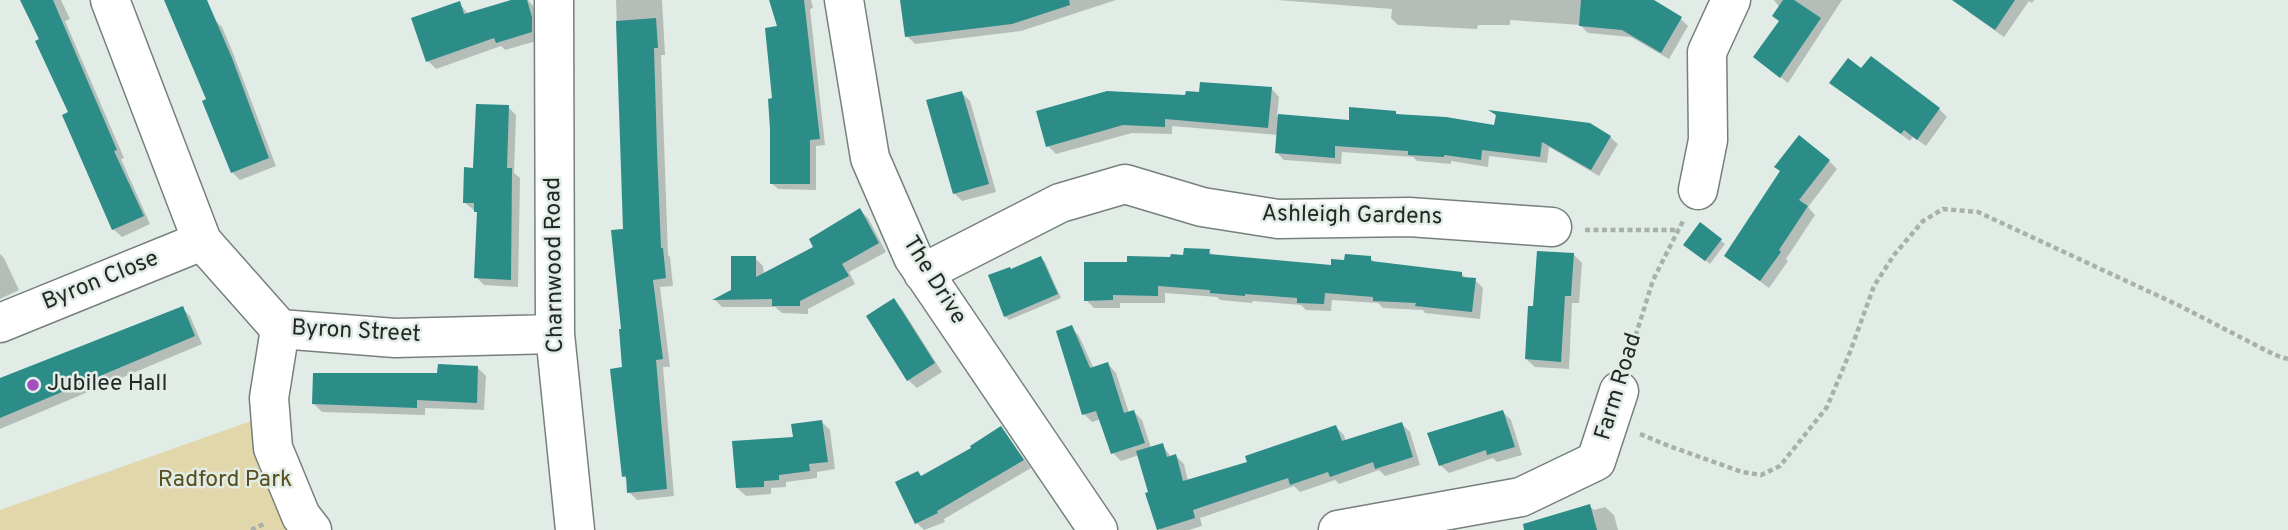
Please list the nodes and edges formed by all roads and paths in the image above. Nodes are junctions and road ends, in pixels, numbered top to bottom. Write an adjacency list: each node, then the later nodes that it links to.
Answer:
1 (110, 0): 8 (street, Byron Street)
2 (554, 0): 12 (street, Charnwood Road)
3 (844, 0): 9 (street, The Drive)
4 (1731, 0): 5 (street)
5 (1698, 190): 7 (path, Farm Road)
6 (1552, 227): 7 (path); 9 (street, Ashleigh Gardens)
7 (1679, 230): 14 (path, Farm Road)
8 (202, 242): 10 (street, Byron Close); 11 (street, Byron Street)
9 (923, 273): 19 (street, The Drive)
10 (0, 323)
11 (280, 329): 12 (street, Byron Street); 17 (street)
12 (555, 334): 18 (street, Charnwood Road)
13 (2288, 359): 14 (path)
14 (1615, 405): 20 (street, Farm Road)
15 (266, 523): 16 (path)
16 (251, 530)
17 (312, 530)
18 (575, 530)
19 (1098, 530)
20 (1338, 530)

